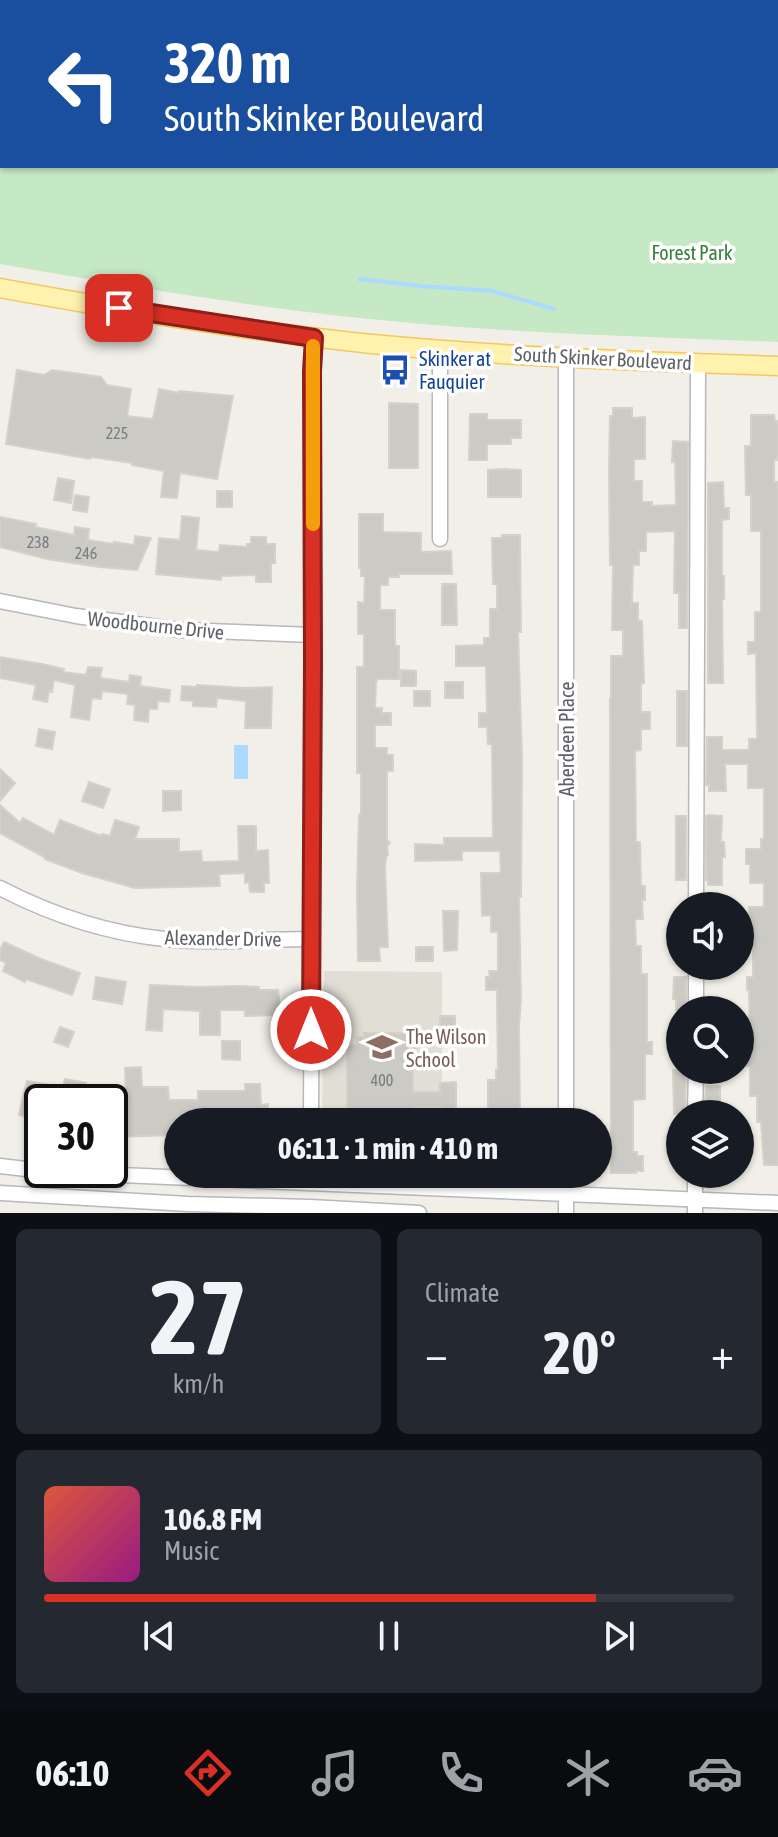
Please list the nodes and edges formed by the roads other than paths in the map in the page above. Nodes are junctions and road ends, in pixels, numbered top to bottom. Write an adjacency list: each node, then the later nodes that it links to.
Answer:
1 (0, 288): 2 (main road, South Skinker Boulevard)
2 (314, 338): 3 (main road, South Skinker Boulevard); 9 (street)
3 (440, 349): 4 (main road, South Skinker Boulevard); 7 (street)
4 (566, 357): 5 (main road, South Skinker Boulevard); 14 (street, Aberdeen Place)
5 (698, 363): 6 (main road, South Skinker Boulevard); 11 (street)
6 (778, 366)
7 (440, 539)
8 (0, 601): 9 (street, Woodbourne Drive)
9 (313, 635): 12 (street)
10 (0, 888): 12 (street, Alexander Drive)
11 (696, 892)
12 (311, 939): 13 (street)
13 (311, 1108)
14 (566, 1108)
15 (0, 1166): 16 (street)
16 (164, 1175)
17 (310, 1188): 24 (street)
18 (461, 1188): 21 (street)
19 (566, 1188): 21 (street)
20 (0, 1193): 25 (street)
21 (566, 1195): 23 (street); 28 (street)
22 (778, 1203): 23 (street)
23 (695, 1206)
24 (310, 1207): 25 (street); 26 (street)
25 (188, 1209)
26 (366, 1212): 27 (street)
27 (419, 1213)
28 (566, 1213)

